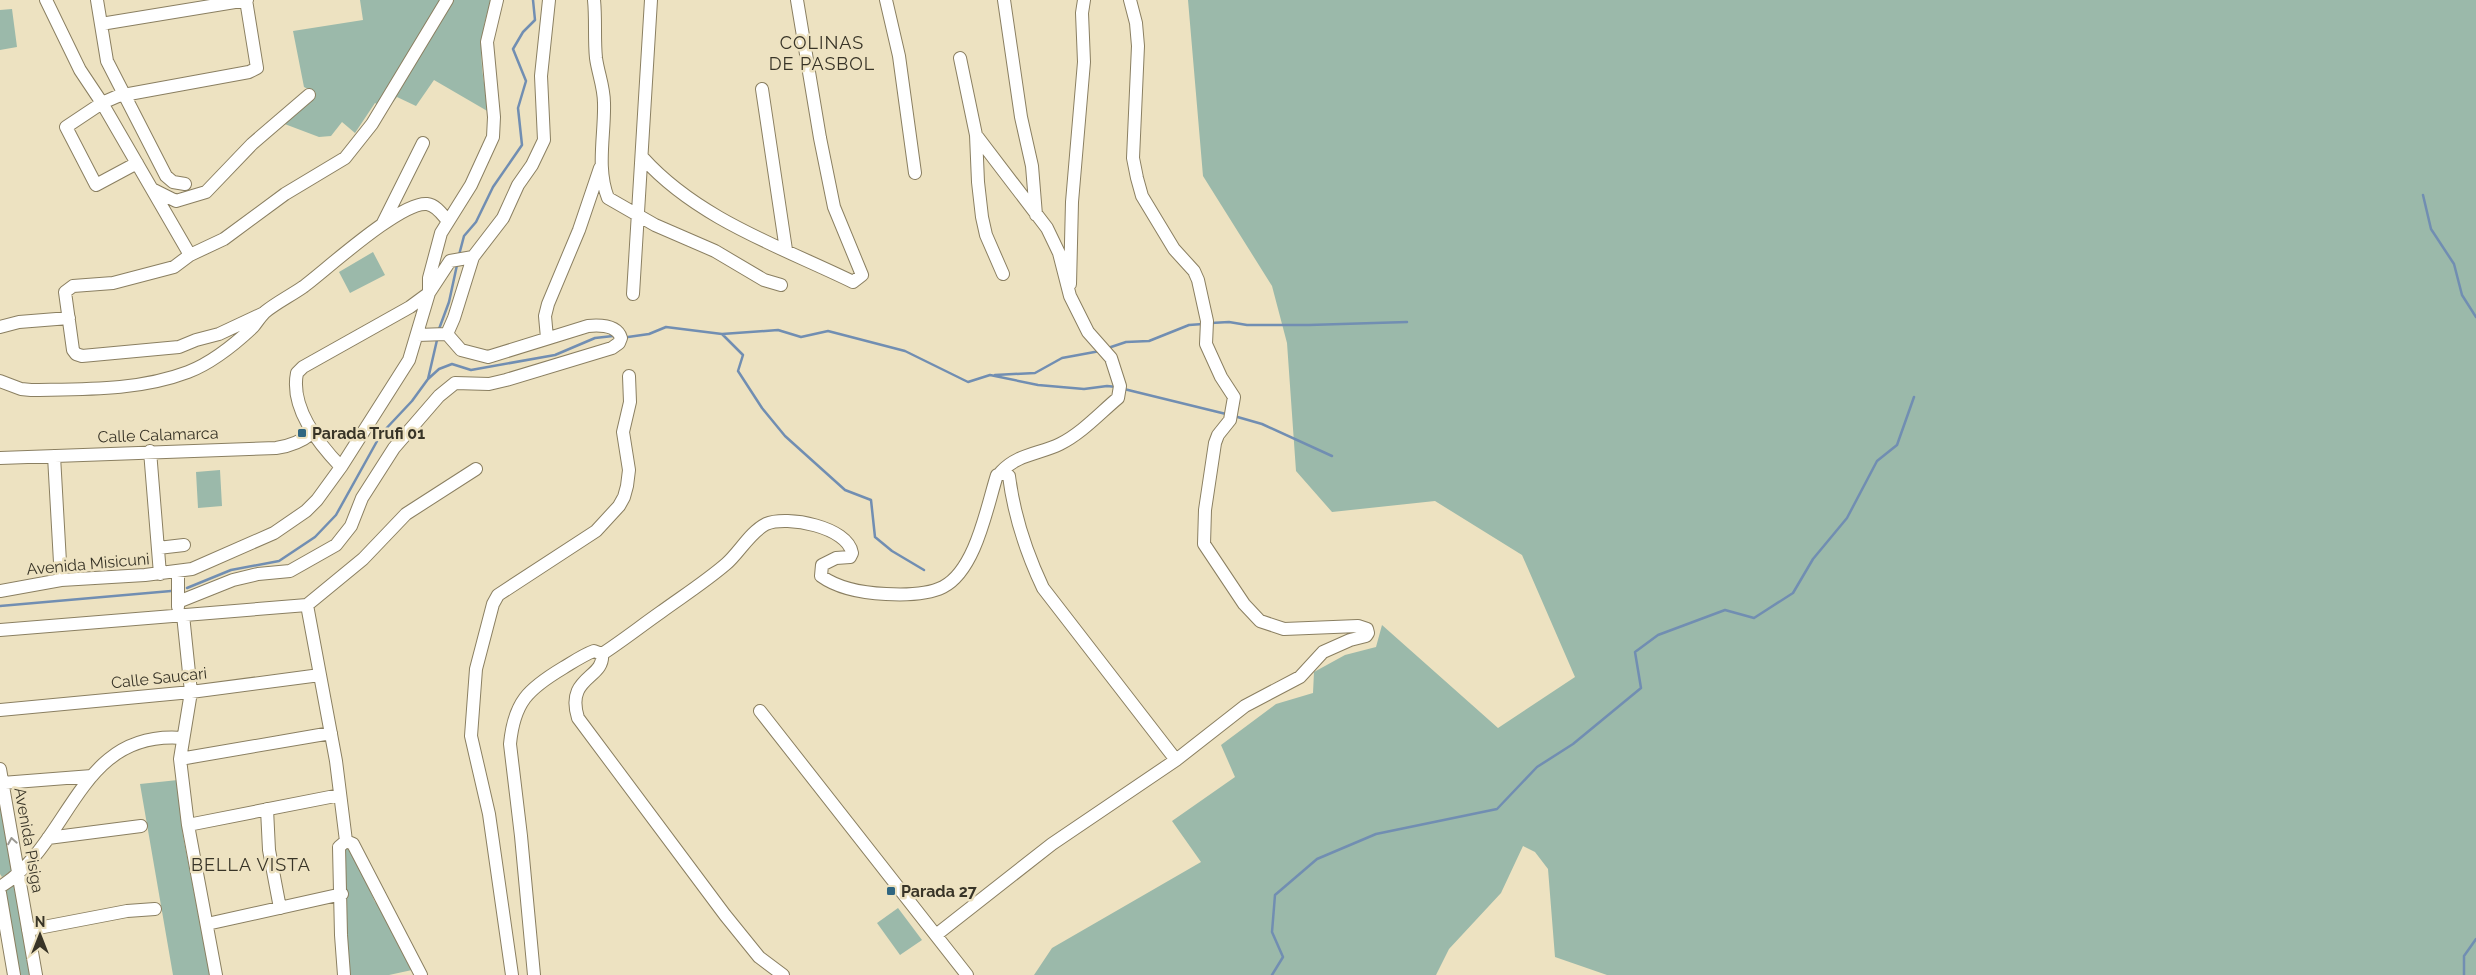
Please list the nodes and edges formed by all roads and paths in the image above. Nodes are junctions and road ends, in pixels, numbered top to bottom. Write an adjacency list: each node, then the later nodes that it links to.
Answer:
1 (46, 0): 19 (street)
2 (97, 0): 14 (street)
3 (246, 0): 14 (street); 17 (street)
4 (446, 0): 33 (street)
5 (497, 0): 30 (street)
6 (549, 0): 34 (street)
7 (594, 0): 22 (street)
8 (651, 0): 23 (street)
9 (797, 0): 32 (street)
10 (886, 0): 25 (street)
11 (1004, 0): 28 (street)
12 (1084, 0): 39 (street)
13 (1130, 0): 74 (street)
14 (101, 24): 17 (street)
15 (960, 58): 20 (street)
16 (762, 89): 32 (street)
17 (123, 95): 19 (street); 26 (street)
18 (309, 95): 27 (street)
19 (102, 103): 24 (street); 24 (street)
20 (976, 135): 28 (street); 35 (street)
21 (423, 142): 31 (street)
22 (602, 156): 29 (street); 47 (street)
23 (642, 158): 29 (street); 32 (street)
24 (137, 163): 27 (street)
25 (915, 173)
26 (185, 184)
27 (154, 190): 33 (street)
28 (1036, 215): 39 (street)
29 (639, 216): 36 (street); 38 (street)
30 (447, 220): 31 (street); 37 (street)
31 (380, 227): 41 (street)
32 (786, 250)
33 (190, 255): 42 (street)
34 (473, 257): 37 (street); 45 (street)
35 (1002, 274)
36 (781, 285)
37 (429, 293): 46 (street, Avenida Misicuni); 50 (street)
38 (633, 294)
39 (1070, 296): 56 (street)
40 (0, 313): 43 (street)
41 (264, 313): 42 (street); 49 (street)
42 (69, 318): 44 (street)
43 (0, 323)
44 (0, 327)
45 (447, 334): 46 (street); 47 (street)
46 (417, 335): 54 (street, Avenida Misicuni)
47 (547, 338): 64 (street)
48 (629, 376): 97 (street)
49 (0, 381)
50 (312, 433): 51 (street, Calle Calamarca); 54 (street)
51 (150, 451): 52 (street, Calle Calamarca); 58 (street)
52 (54, 456): 53 (street, Calle Calamarca); 61 (street)
53 (0, 458)
54 (341, 467): 59 (street, Avenida Misicuni)
55 (476, 469): 63 (street)
56 (1001, 472): 66 (street); 74 (street)
57 (184, 545): 58 (street)
58 (158, 548): 60 (street)
59 (178, 572): 60 (street, Avenida Misicuni); 64 (street)
60 (160, 574): 61 (street, Avenida Misicuni)
61 (61, 580): 62 (street, Avenida Misicuni)
62 (0, 591)
63 (307, 605): 64 (street); 67 (street)
64 (179, 610): 65 (street); 68 (street)
65 (0, 630)
66 (602, 654): 98 (street); 99 (street)
67 (320, 675): 68 (street, Calle Saucari); 71 (street)
68 (191, 692): 69 (street, Calle Saucari); 72 (street)
69 (0, 710)
70 (760, 711): 91 (street)
71 (331, 733): 73 (street); 78 (street)
72 (182, 738): 73 (street); 76 (street)
73 (180, 759): 80 (street)
74 (1176, 760): 91 (street)
75 (0, 769): 77 (street, Avenida Pisiga)
76 (92, 776): 77 (street); 82 (street)
77 (2, 783): 84 (street, Avenida Pisiga, one-way to 77)
78 (340, 795): 79 (street); 83 (street)
79 (267, 809): 80 (street); 87 (street)
80 (188, 824): 89 (street)
81 (141, 826): 82 (street)
82 (48, 838): 84 (street)
83 (346, 841): 86 (street); 96 (street)
84 (9, 881): 90 (street, Avenida Pisiga)
85 (0, 893): 92 (street)
86 (342, 894): 87 (street); 95 (street)
87 (280, 908): 89 (street)
88 (155, 909): 90 (street)
89 (207, 924): 94 (street)
90 (28, 930): 93 (street, Avenida Pisiga)
91 (936, 935): 100 (street)
92 (14, 975)
93 (36, 975)
94 (216, 975)
95 (344, 975)
96 (421, 975)
97 (512, 975)
98 (534, 975)
99 (783, 975)
100 (966, 975)

